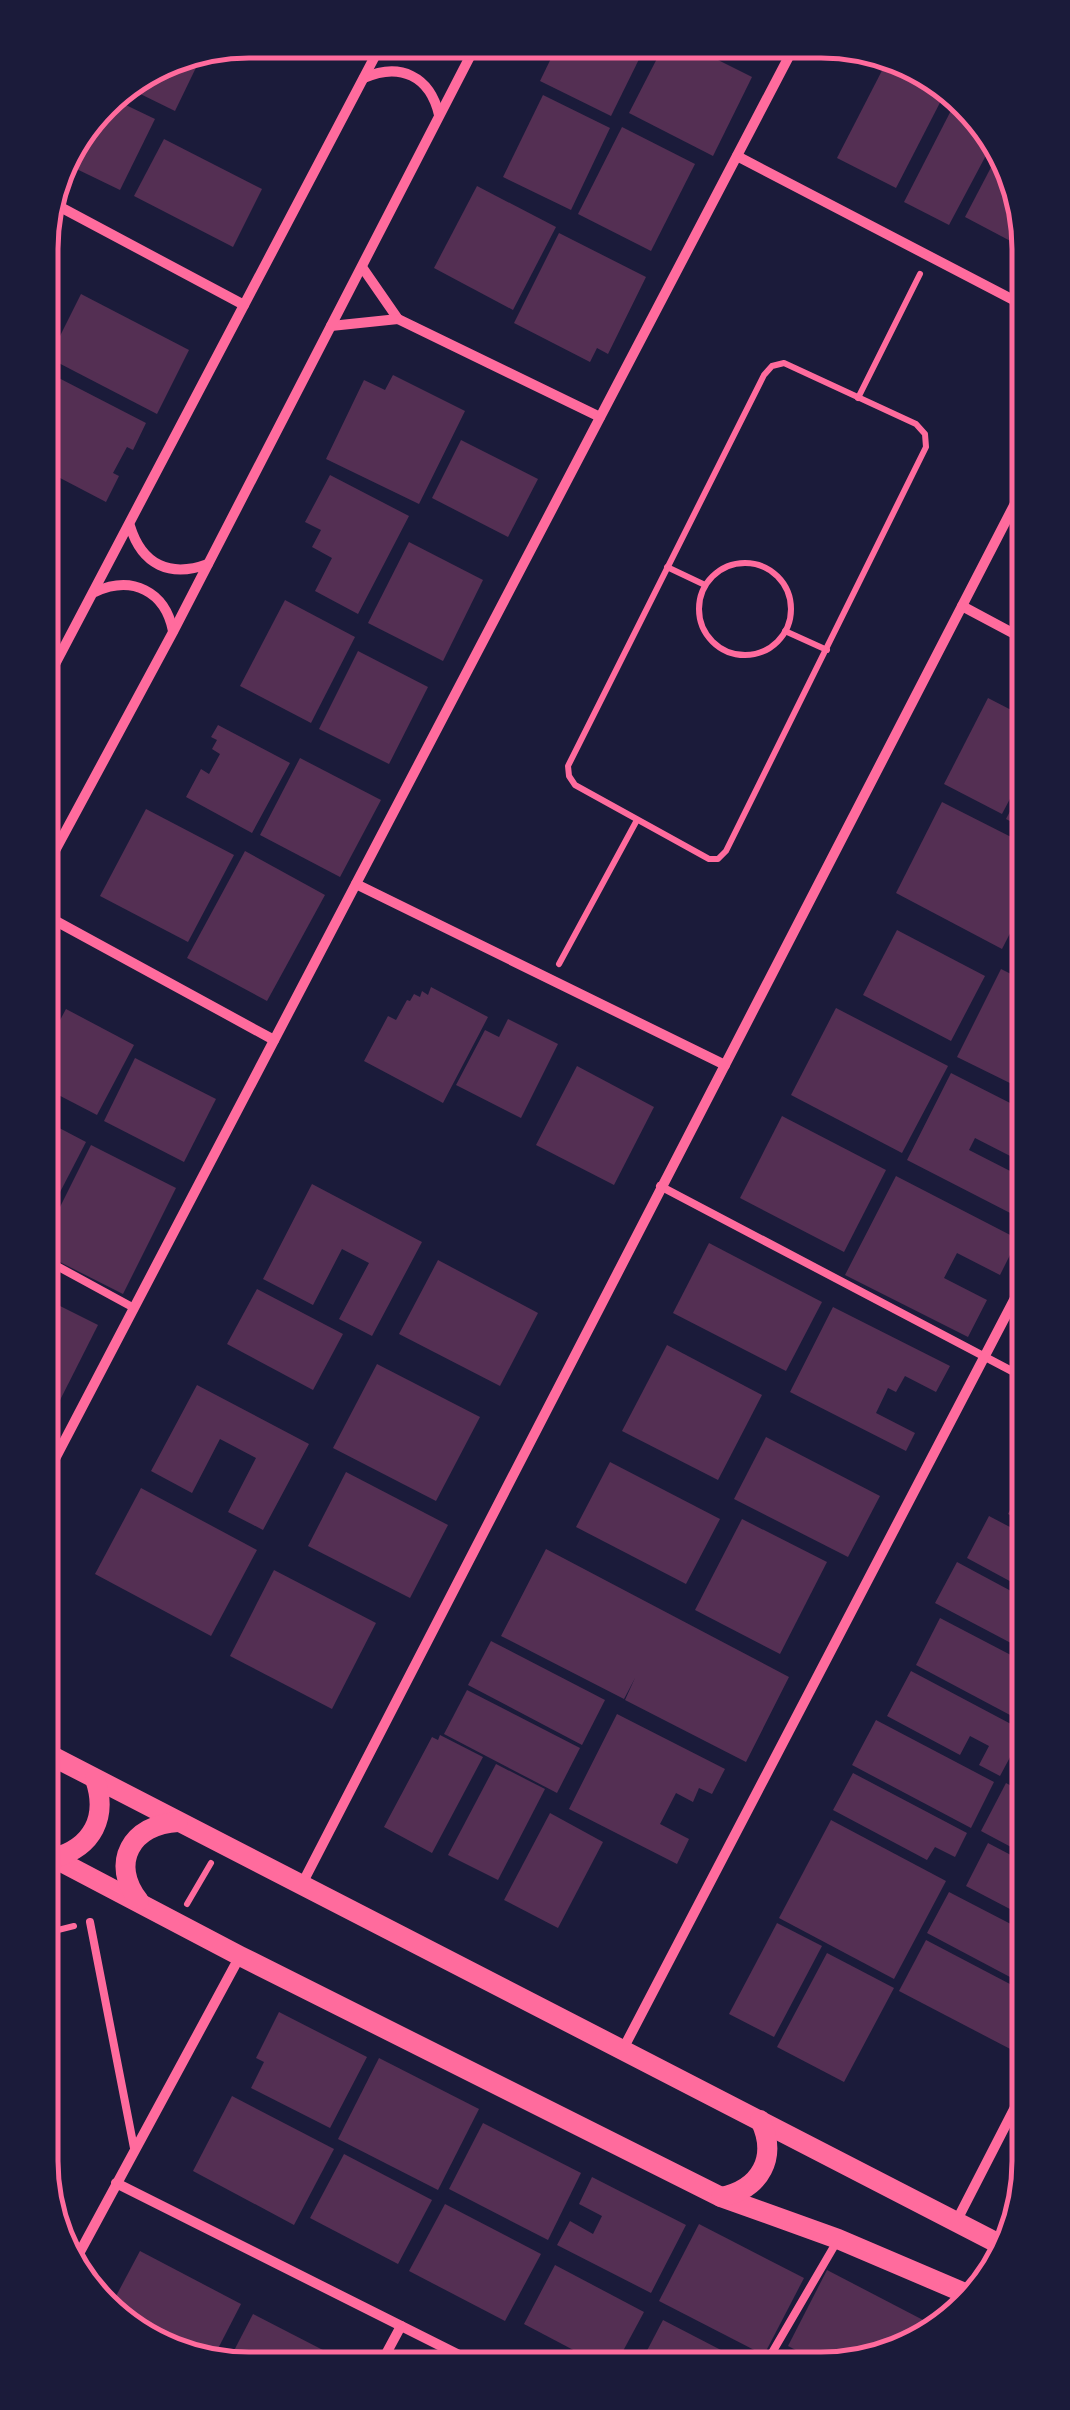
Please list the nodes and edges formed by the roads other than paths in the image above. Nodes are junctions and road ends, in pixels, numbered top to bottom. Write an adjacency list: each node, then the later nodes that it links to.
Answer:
1 (374, 58): 4 (street)
2 (469, 58): 5 (street)
3 (789, 58): 6 (street)
4 (364, 78): 5 (street); 10 (street)
5 (439, 116): 8 (street)
6 (738, 156): 9 (street); 13 (street)
7 (62, 208): 10 (street)
8 (362, 267): 11 (street); 12 (street)
9 (1012, 299)
10 (244, 304): 15 (street)
11 (398, 318): 12 (street); 13 (street)
12 (332, 326): 16 (street)
13 (600, 417): 23 (street)
14 (1012, 509): 18 (street)
15 (130, 526): 16 (street); 17 (street)
16 (208, 564): 19 (street)
17 (96, 592): 19 (street); 21 (street)
18 (962, 606): 20 (street); 26 (street)
19 (173, 632): 22 (street)
20 (1012, 633)
21 (58, 660)
22 (58, 845)
23 (356, 884): 25 (street); 26 (street)
24 (58, 922): 25 (street)
25 (274, 1040): 30 (street)
26 (725, 1065): 27 (street)
27 (660, 1186): 31 (lane); 39 (street)
28 (58, 1267): 30 (lane)
29 (1012, 1304): 31 (street)
30 (134, 1308): 33 (street)
31 (985, 1357): 32 (lane); 43 (street)
32 (1012, 1371)
33 (58, 1453)
34 (58, 1759): 35 (main road)
35 (95, 1779): 36 (main road); 37 (main road)
36 (180, 1822): 39 (main road); 40 (main road)
37 (58, 1855)
38 (58, 1860): 40 (main road)
39 (301, 1885): 43 (main road)
40 (141, 1904): 42 (main road)
41 (90, 1922): 46 (lane)
42 (240, 1956): 46 (street); 48 (main road)
43 (622, 2052): 45 (main road)
44 (1012, 2113): 49 (street)
45 (760, 2120): 48 (main road); 49 (main road)
46 (134, 2148): 47 (street)
47 (116, 2183): 52 (street); 54 (street)
48 (721, 2197): 50 (main road)
49 (956, 2223): 51 (main road)
50 (838, 2239): 53 (main road); 57 (lane)
51 (995, 2242)
52 (80, 2251)
53 (961, 2292)
54 (401, 2326): 55 (street); 56 (street)
55 (387, 2352)
56 (452, 2352)
57 (772, 2352)

